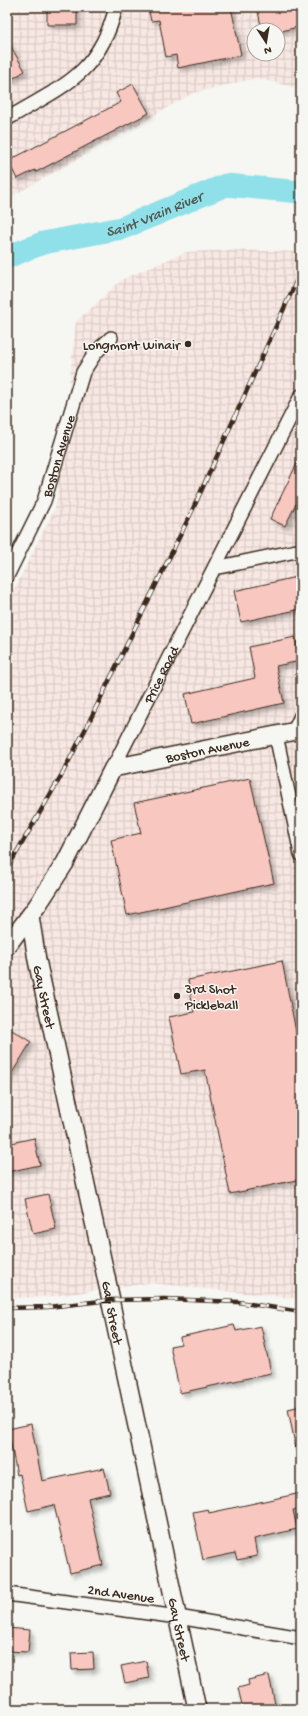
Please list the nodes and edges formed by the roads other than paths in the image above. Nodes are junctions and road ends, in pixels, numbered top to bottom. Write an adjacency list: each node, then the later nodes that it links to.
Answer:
1 (116, 7): 2 (street)
2 (7, 119)
3 (111, 338): 7 (street, Boston Avenue)
4 (301, 396): 6 (street, Price Road)
5 (301, 550): 6 (street)
6 (215, 568): 11 (street, Price Road)
7 (7, 576)
8 (301, 716): 9 (street)
9 (297, 731): 10 (street, Boston Avenue)
10 (276, 735): 11 (street, Boston Avenue); 12 (street)
11 (113, 768): 13 (street, Price Road)
12 (301, 854)
13 (30, 916): 14 (street, Price Road); 16 (street, Gay Street)
14 (7, 946)
15 (7, 1594): 16 (street, 2nd Avenue)
16 (178, 1617): 17 (street, 2nd Avenue); 18 (street, Gay Street)
17 (301, 1638)
18 (197, 1709)

